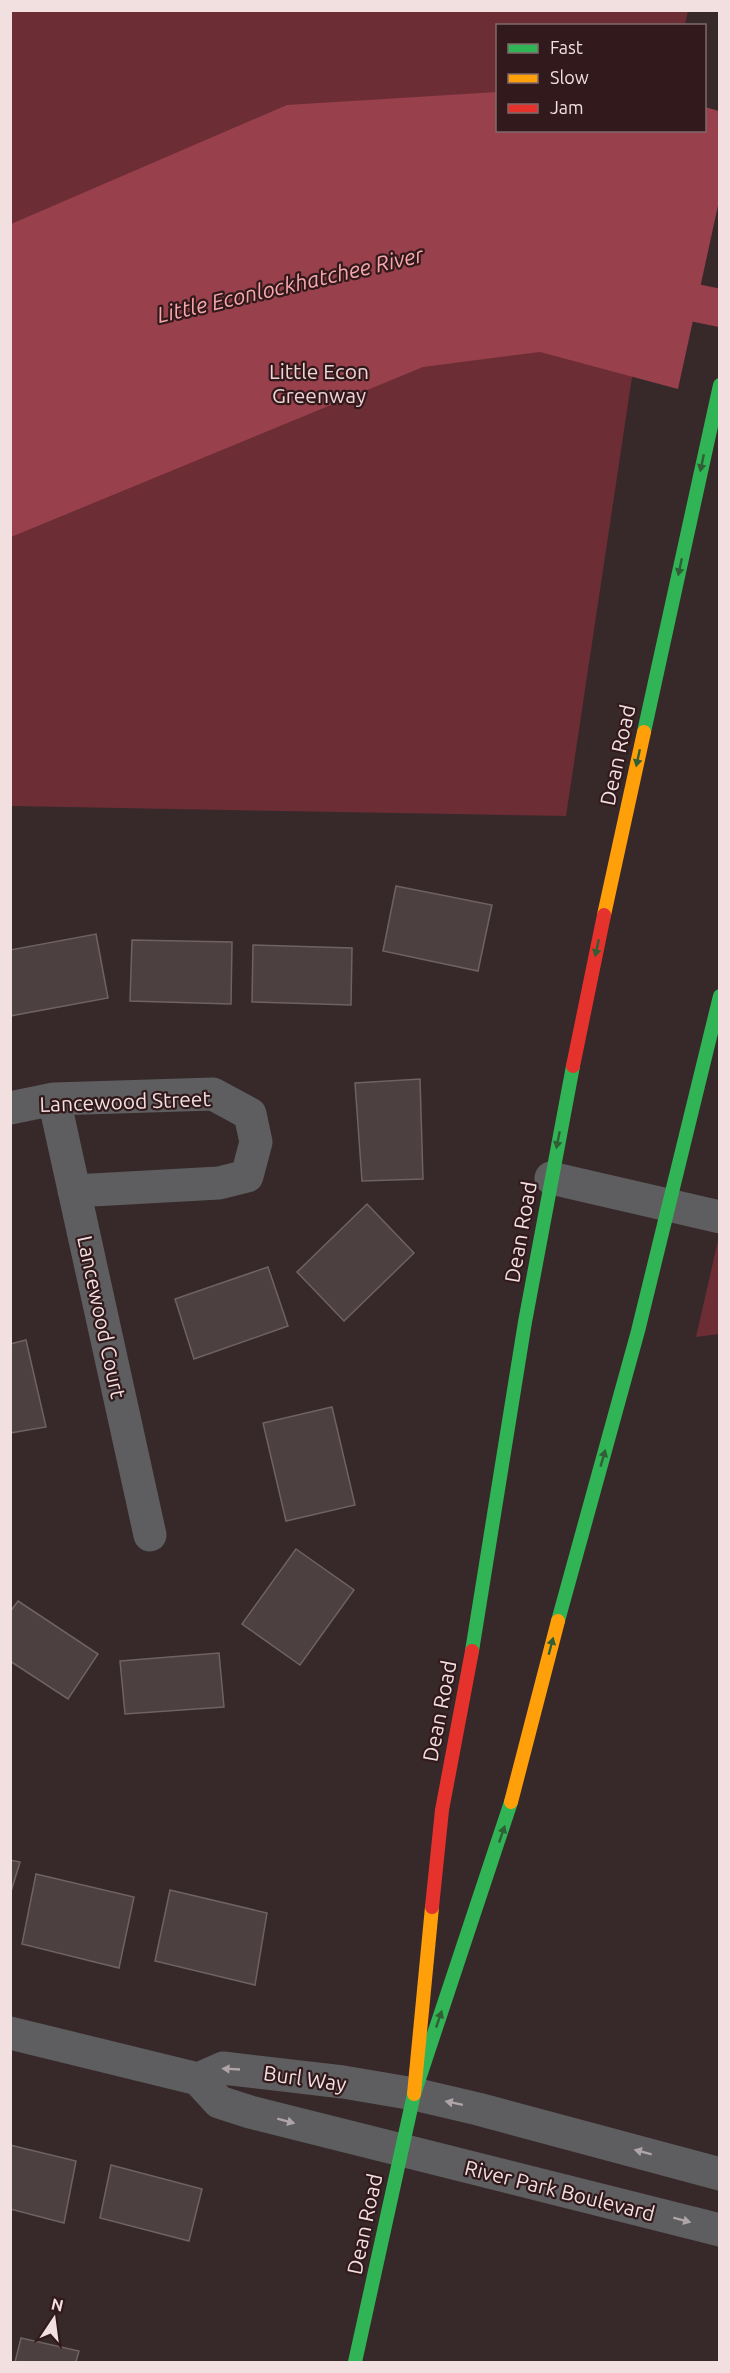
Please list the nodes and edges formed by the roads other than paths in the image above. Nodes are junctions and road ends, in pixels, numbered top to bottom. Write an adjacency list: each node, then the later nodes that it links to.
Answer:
1 (720, 385): 5 (main road, Dean Road, one-way to 5)
2 (720, 996): 7 (main road, Dean Road)
3 (54, 1099): 4 (street, Lancewood Street); 6 (street, Lancewood Court); 6 (street, Lancewood Street)
4 (10, 1108)
5 (551, 1178): 7 (street); 12 (main road, Dean Road)
6 (74, 1191): 9 (street, Lancewood Court)
7 (670, 1205): 8 (street); 12 (main road, Dean Road, one-way to 7)
8 (720, 1217)
9 (150, 1535)
10 (10, 2033): 11 (street)
11 (198, 2079): 12 (street, Burl Way, one-way to 11); 13 (street, Burl Way, one-way to 13)
12 (414, 2094): 13 (main road, Dean Road); 14 (street, one-way to 12)
13 (401, 2151): 15 (street, River Park Boulevard, one-way to 15); 16 (main road, Dean Road)
14 (720, 2174)
15 (720, 2230)
16 (355, 2362)

